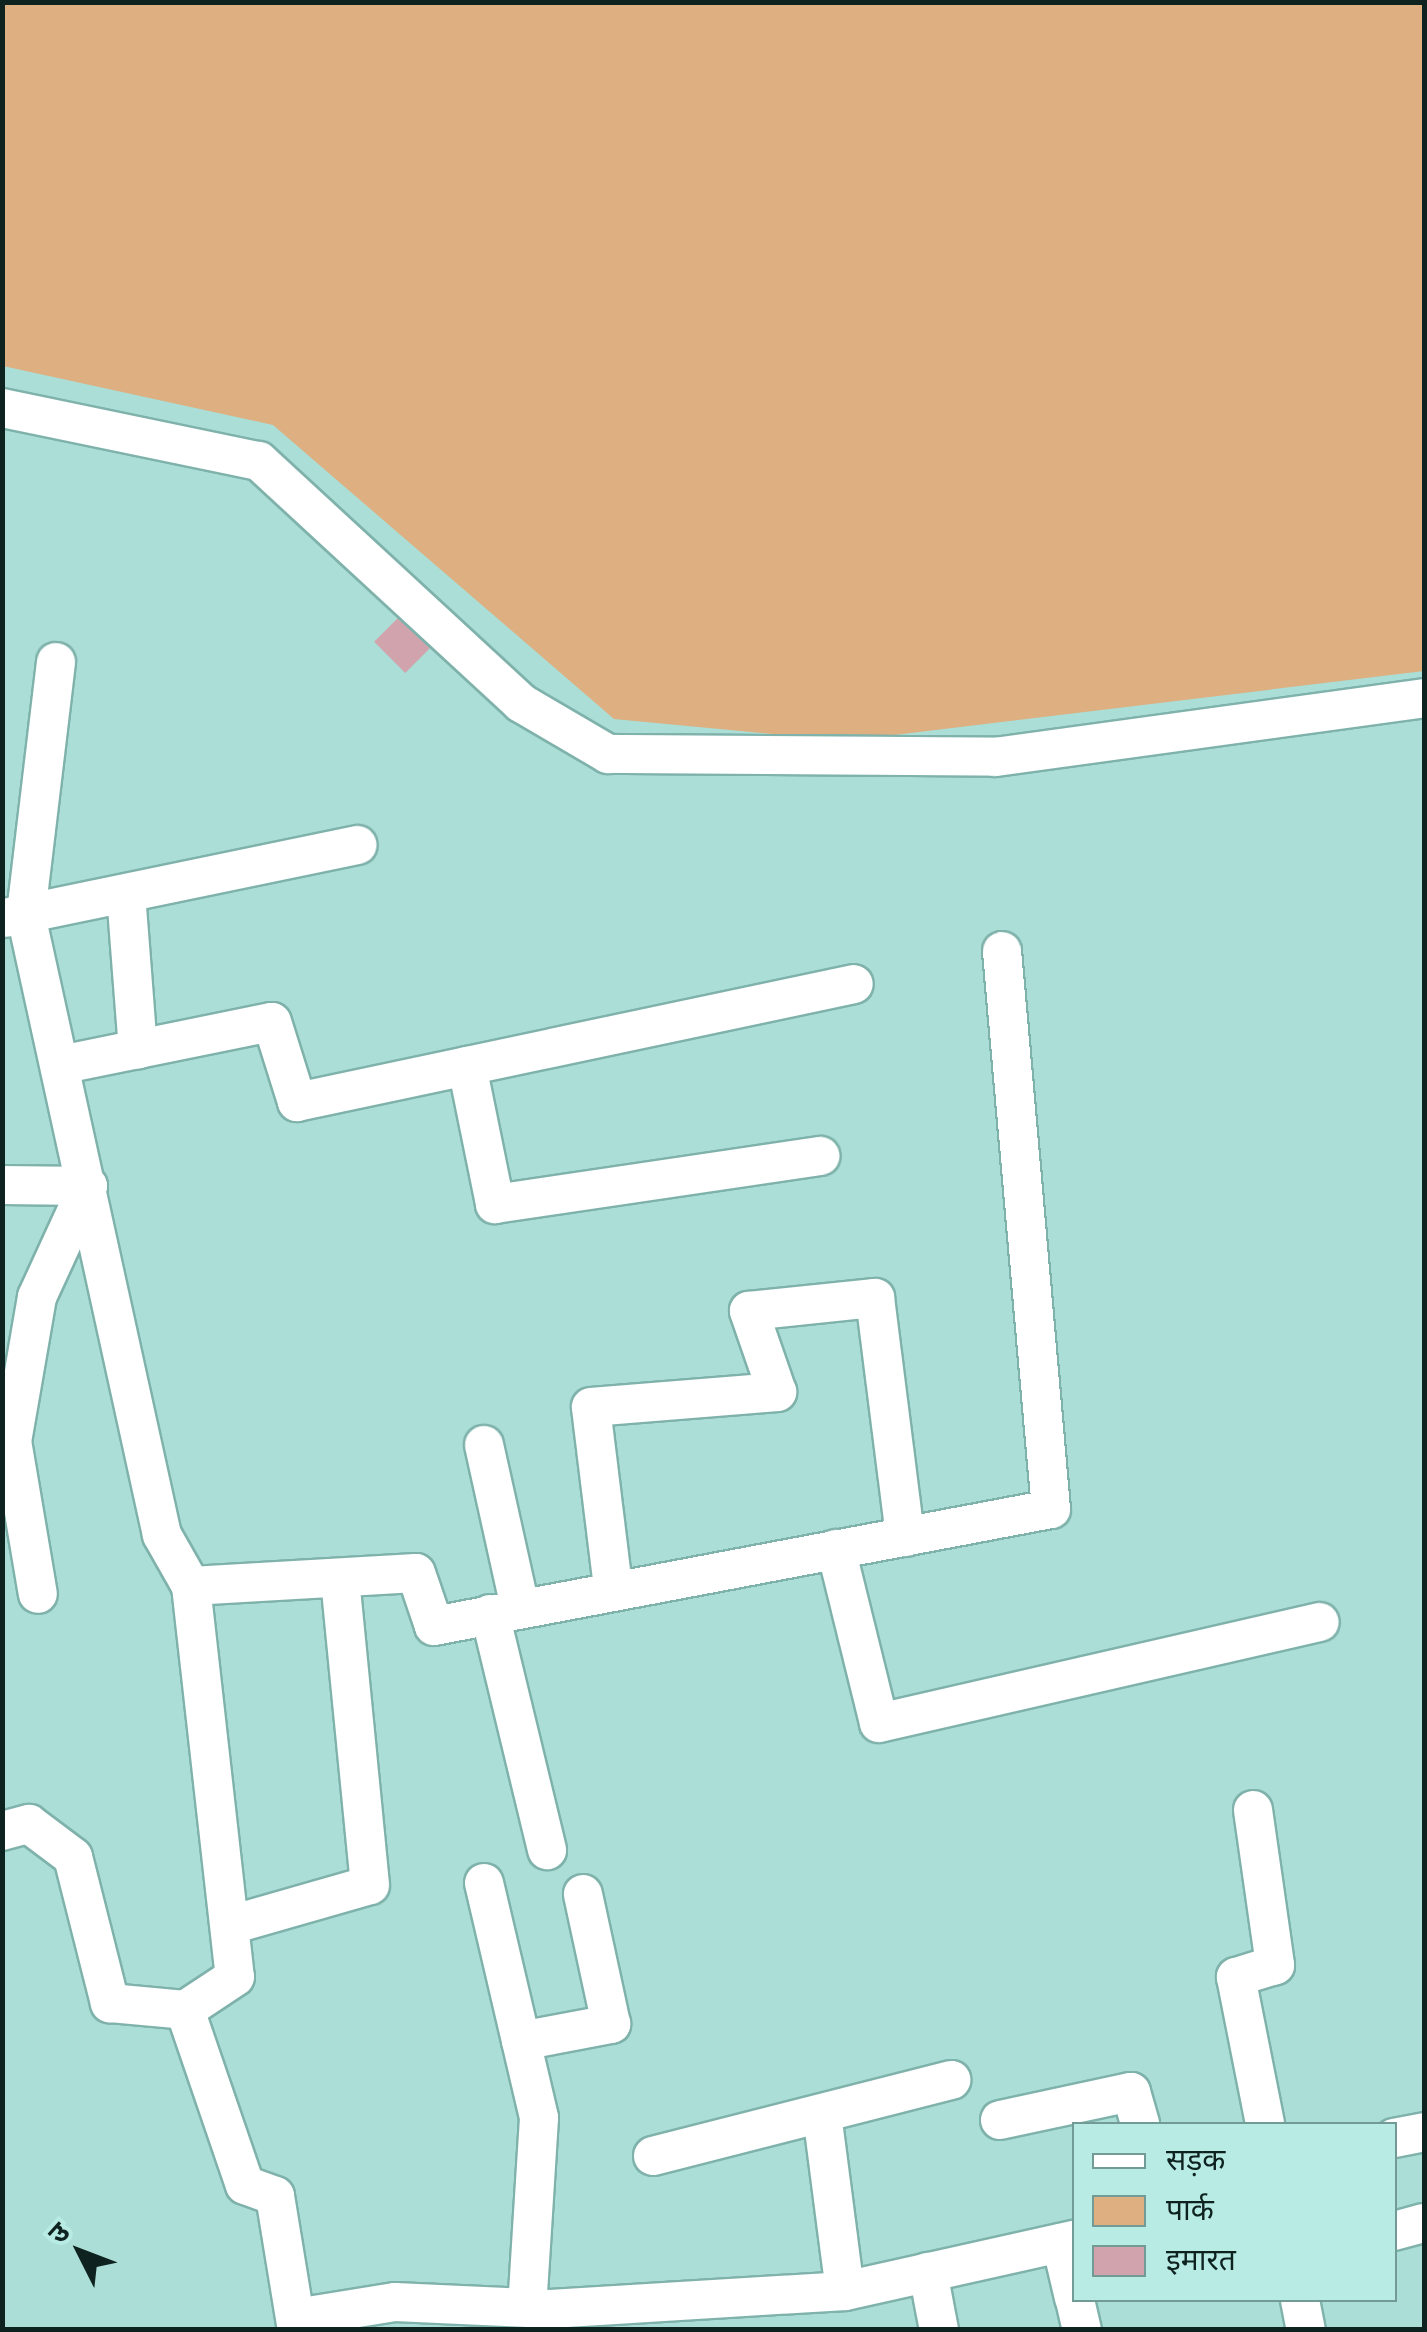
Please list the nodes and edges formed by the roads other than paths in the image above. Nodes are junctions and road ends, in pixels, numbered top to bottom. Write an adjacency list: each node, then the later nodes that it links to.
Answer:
1 (2, 408): 3 (street)
2 (56, 662): 6 (street)
3 (1424, 698)
4 (358, 846): 5 (street)
5 (126, 894): 6 (street); 9 (street)
6 (14, 916): 10 (street)
7 (1002, 950): 17 (street)
8 (854, 984): 11 (street)
9 (138, 1050): 10 (street); 11 (street)
10 (60, 1065): 14 (street)
11 (467, 1066): 12 (street)
12 (820, 1156)
13 (2, 1185): 14 (street)
14 (88, 1186): 15 (street); 20 (street)
15 (7, 1440): 22 (street)
16 (484, 1444): 23 (street)
17 (904, 1537): 18 (street); 21 (street)
18 (836, 1549): 21 (street); 24 (street)
19 (340, 1578): 20 (street); 23 (street); 30 (street)
20 (191, 1586): 30 (street)
21 (613, 1587): 23 (street)
22 (38, 1594)
23 (505, 1610): 27 (street)
24 (1320, 1622)
25 (1253, 1810): 37 (street)
26 (2, 1831): 31 (street)
27 (547, 1850)
28 (484, 1883): 32 (street)
29 (583, 1894): 32 (street)
30 (234, 1924): 31 (street)
31 (185, 2010): 50 (street)
32 (521, 2041): 49 (street)
33 (952, 2080): 34 (street)
34 (822, 2114): 40 (street); 46 (street)
35 (1000, 2120): 36 (street)
36 (1139, 2122)
37 (1265, 2122)
38 (1424, 2132): 39 (street)
39 (1397, 2137)
40 (653, 2156)
41 (1424, 2223): 42 (street)
42 (1397, 2230)
43 (1068, 2241): 44 (street); 45 (street)
44 (928, 2272): 46 (street); 51 (street)
45 (1072, 2274)
46 (845, 2290): 49 (street)
47 (1076, 2302): 52 (street)
48 (1300, 2302): 53 (street)
49 (528, 2308): 50 (street)
50 (296, 2324)
51 (940, 2330)
52 (1082, 2330)
53 (1306, 2330)

